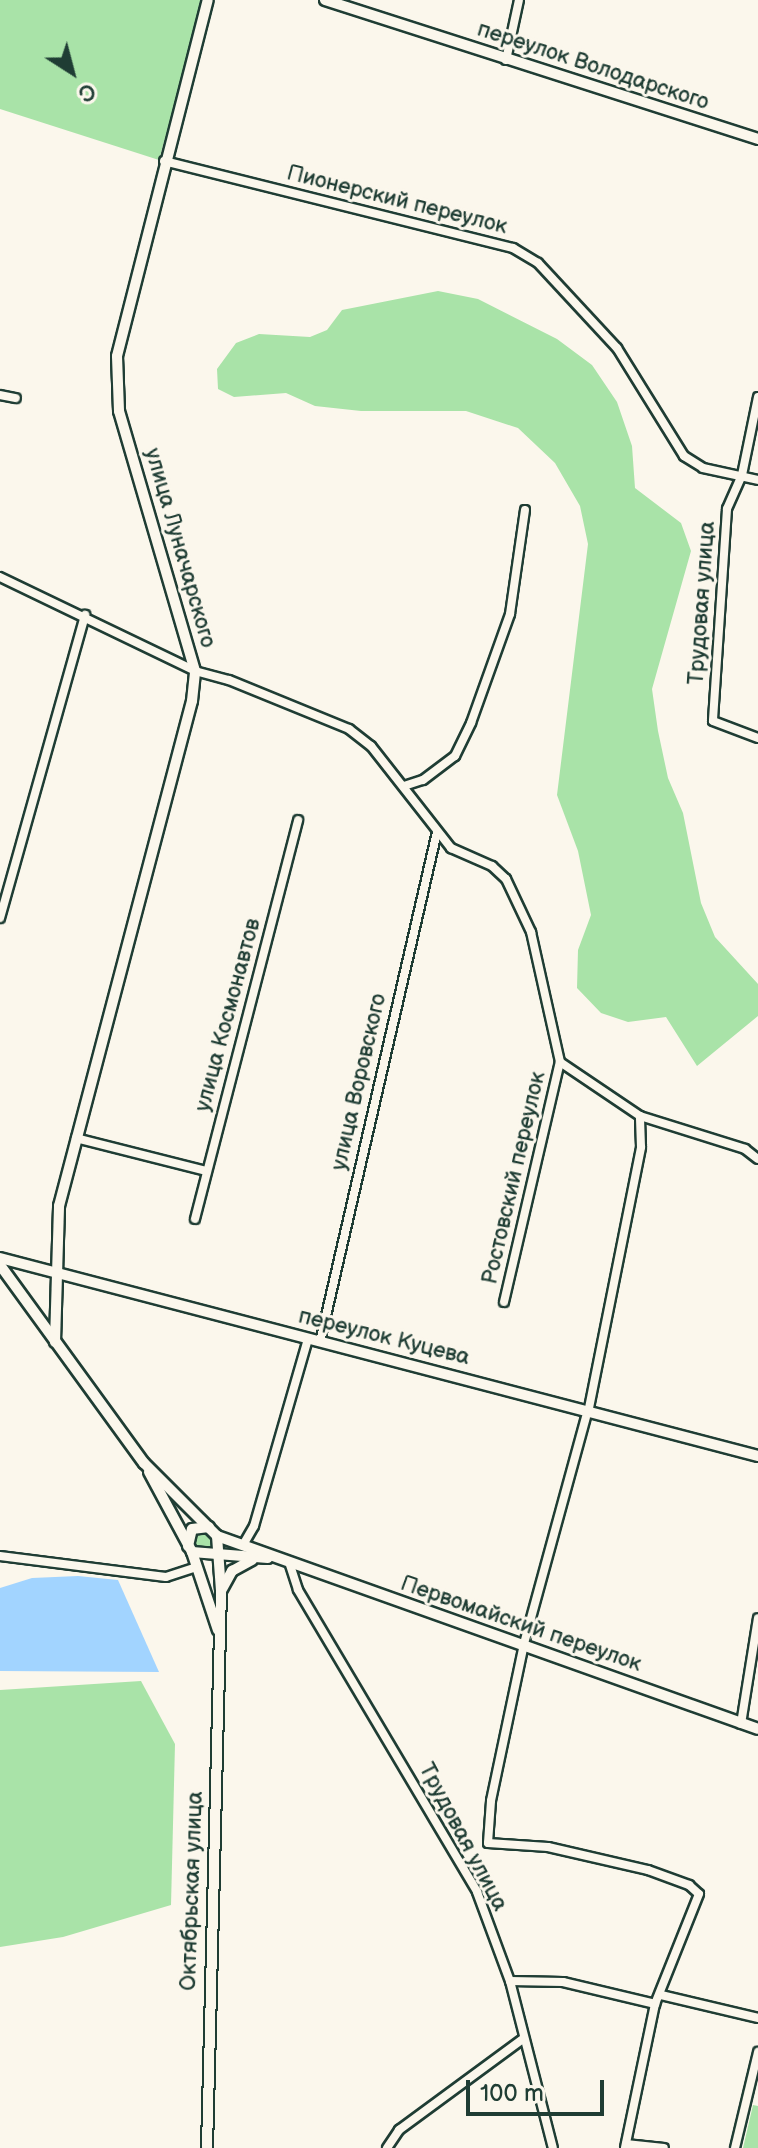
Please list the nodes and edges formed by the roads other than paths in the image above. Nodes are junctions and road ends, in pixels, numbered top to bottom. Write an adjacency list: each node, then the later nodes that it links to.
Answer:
1 (208, 0): 6 (street, улица Луначарского)
2 (325, 0): 4 (street, переулок Володарского)
3 (519, 0): 4 (street)
4 (506, 60): 5 (street, переулок Володарского)
5 (758, 139)
6 (164, 161): 10 (street, Пионерский переулок); 15 (street, улица Луначарского)
7 (0, 395): 9 (street)
8 (758, 397): 10 (street, Трудовая улица)
9 (16, 398)
10 (742, 475): 11 (street, Пионерский переулок); 16 (street, Трудовая улица)
11 (758, 480)
12 (525, 510): 17 (street)
13 (0, 577): 14 (street, Ростовский переулок)
14 (85, 615): 15 (street, Ростовский переулок); 20 (street)
15 (195, 671): 17 (street, Ростовский переулок); 23 (street, улица Луначарского)
16 (758, 738)
17 (404, 786): 19 (street, Ростовский переулок)
18 (298, 820): 25 (street, улица Космонавтов)
19 (437, 832): 21 (street, Ростовский переулок); 33 (street, улица Воровского)
20 (0, 918)
21 (560, 1062): 22 (street, Ростовский переулок); 30 (street, Ростовский переулок)
22 (640, 1116): 24 (street, Ростовский переулок); 34 (street, Трудовая улица)
23 (76, 1138): 25 (street); 29 (street, улица Луначарского)
24 (758, 1159)
25 (206, 1171): 26 (street, улица Космонавтов)
26 (195, 1219)
27 (0, 1258): 29 (street, переулок Куцева)
28 (0, 1265): 32 (street, Первомайский переулок)
29 (54, 1272): 31 (street, переулок Куцева); 32 (street, улица Луначарского)
30 (504, 1302)
31 (308, 1339): 33 (street, переулок Куцева); 38 (street)
32 (55, 1342): 36 (street, Первомайский переулок)
33 (320, 1342): 34 (street, переулок Куцева)
34 (587, 1413): 35 (street, переулок Куцева); 48 (street, Трудовая улица)
35 (758, 1456)
36 (144, 1463): 37 (street, Первомайский переулок); 39 (street, Первомайский переулок)
37 (216, 1541): 38 (street, Первомайский переулок); 39 (street, Первомайский переулок); 39 (street); 42 (street, Первомайский переулок); 45 (street, Октябрьская улица)
38 (243, 1545): 41 (street, Первомайский переулок)
39 (190, 1550): 44 (street, Октябрьская улица)
40 (0, 1556): 44 (street)
41 (271, 1558): 42 (street, Первомайский переулок); 43 (street, Первомайский переулок)
42 (254, 1559): 45 (street)
43 (290, 1565): 48 (street, Первомайский переулок); 51 (street, Трудовая улица)
44 (194, 1568): 47 (street, Октябрьская улица)
45 (221, 1591): 47 (street, Октябрьская улица)
46 (758, 1618): 49 (street)
47 (220, 1636): 60 (street, Октябрьская улица)
48 (524, 1644): 49 (street, Первомайский переулок); 52 (street, Трудовая улица)
49 (741, 1724): 50 (street, Первомайский переулок)
50 (758, 1729)
51 (510, 1981): 53 (street); 55 (street, Трудовая улица)
52 (661, 1995): 53 (street); 54 (street)
53 (655, 2004): 59 (street)
54 (758, 2018)
55 (523, 2039): 58 (street); 61 (street, Трудовая улица)
56 (758, 2052): 57 (street)
57 (754, 2088): 63 (street)
58 (387, 2146)
59 (626, 2146): 62 (street)
60 (207, 2148)
61 (553, 2148)
62 (664, 2148)
63 (735, 2148)

